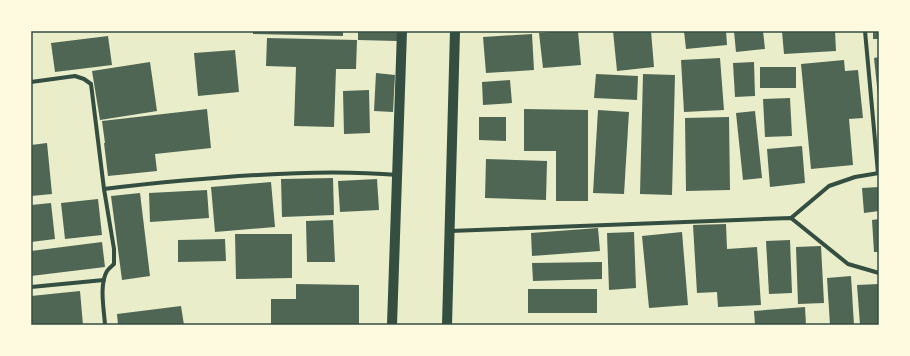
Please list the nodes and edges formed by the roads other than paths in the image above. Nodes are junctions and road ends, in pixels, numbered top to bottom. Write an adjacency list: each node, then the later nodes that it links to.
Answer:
1 (402, 31): 6 (main road)
2 (456, 31): 9 (main road)
3 (865, 31): 5 (street)
4 (31, 82): 7 (street)
5 (878, 173): 8 (street)
6 (398, 175): 7 (street); 14 (main road)
7 (104, 189): 11 (street)
8 (791, 218): 9 (street); 10 (street)
9 (449, 231): 15 (main road)
10 (879, 273)
11 (104, 280): 12 (street); 13 (street)
12 (31, 286)
13 (105, 325)
14 (392, 325)
15 (448, 325)

